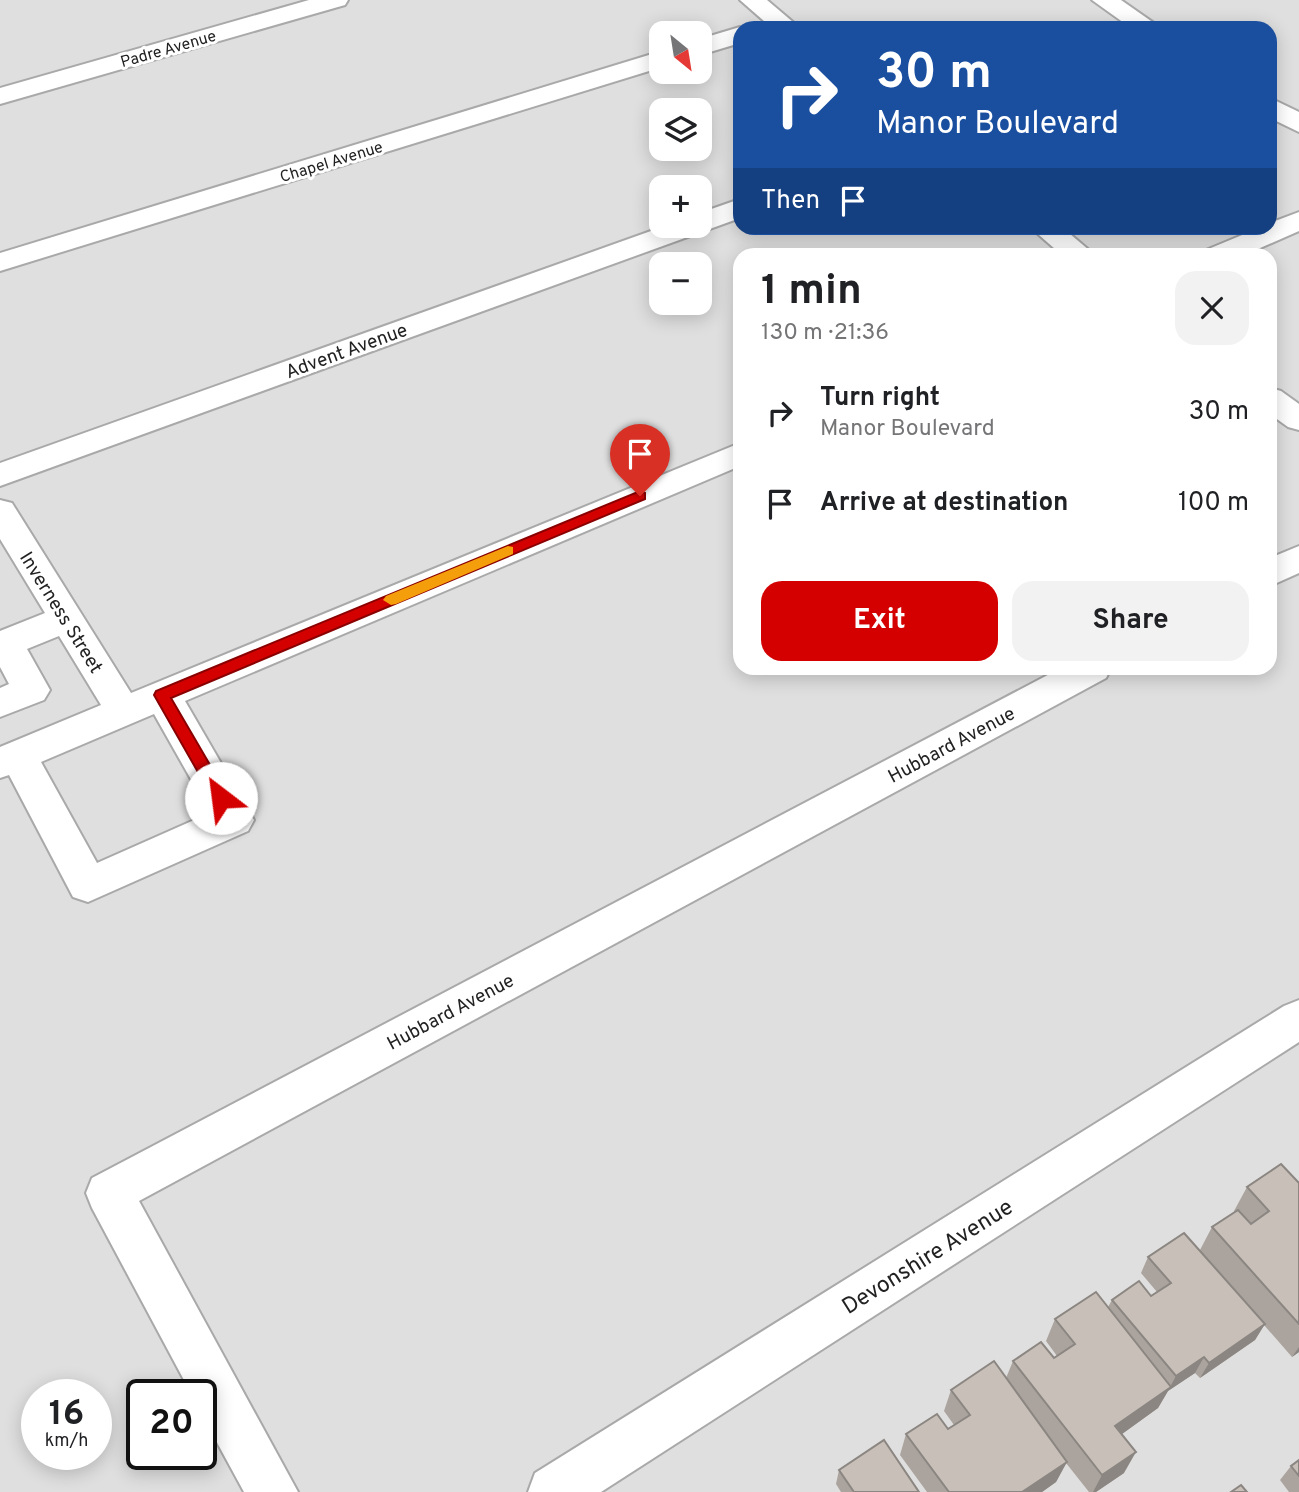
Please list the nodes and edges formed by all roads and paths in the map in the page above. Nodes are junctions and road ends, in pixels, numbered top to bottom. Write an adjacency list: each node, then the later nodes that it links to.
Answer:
1 (336, 0): 9 (street, Padre Avenue)
2 (752, 0): 4 (street)
3 (1104, 0): 5 (street)
4 (772, 21)
5 (1137, 21)
6 (733, 37): 7 (street)
7 (712, 43)
8 (649, 63): 21 (street, Chapel Avenue)
9 (0, 96)
10 (1277, 110): 11 (street)
11 (1299, 124)
12 (733, 211): 13 (street)
13 (712, 218)
14 (1299, 221): 15 (street)
15 (1277, 230)
16 (1054, 235): 19 (street)
17 (1266, 235): 20 (street)
18 (659, 238): 25 (street, Advent Avenue)
19 (1071, 248)
20 (1235, 248)
21 (0, 262)
22 (1277, 403): 23 (street)
23 (1299, 420)
24 (733, 457): 32 (street)
25 (0, 475)
26 (0, 511): 29 (street, Inverness Street)
27 (1299, 558): 28 (street)
28 (1277, 570)
29 (66, 619): 30 (street); 34 (street, Inverness Street)
30 (2, 644): 33 (street)
31 (1080, 675): 37 (street, Hubbard Avenue)
32 (162, 695): 34 (street); 35 (street)
33 (0, 703)
34 (124, 712): 35 (street)
35 (9, 759)
36 (1299, 1019): 38 (street, Devonshire Avenue)
37 (272, 1492)
38 (554, 1492)

